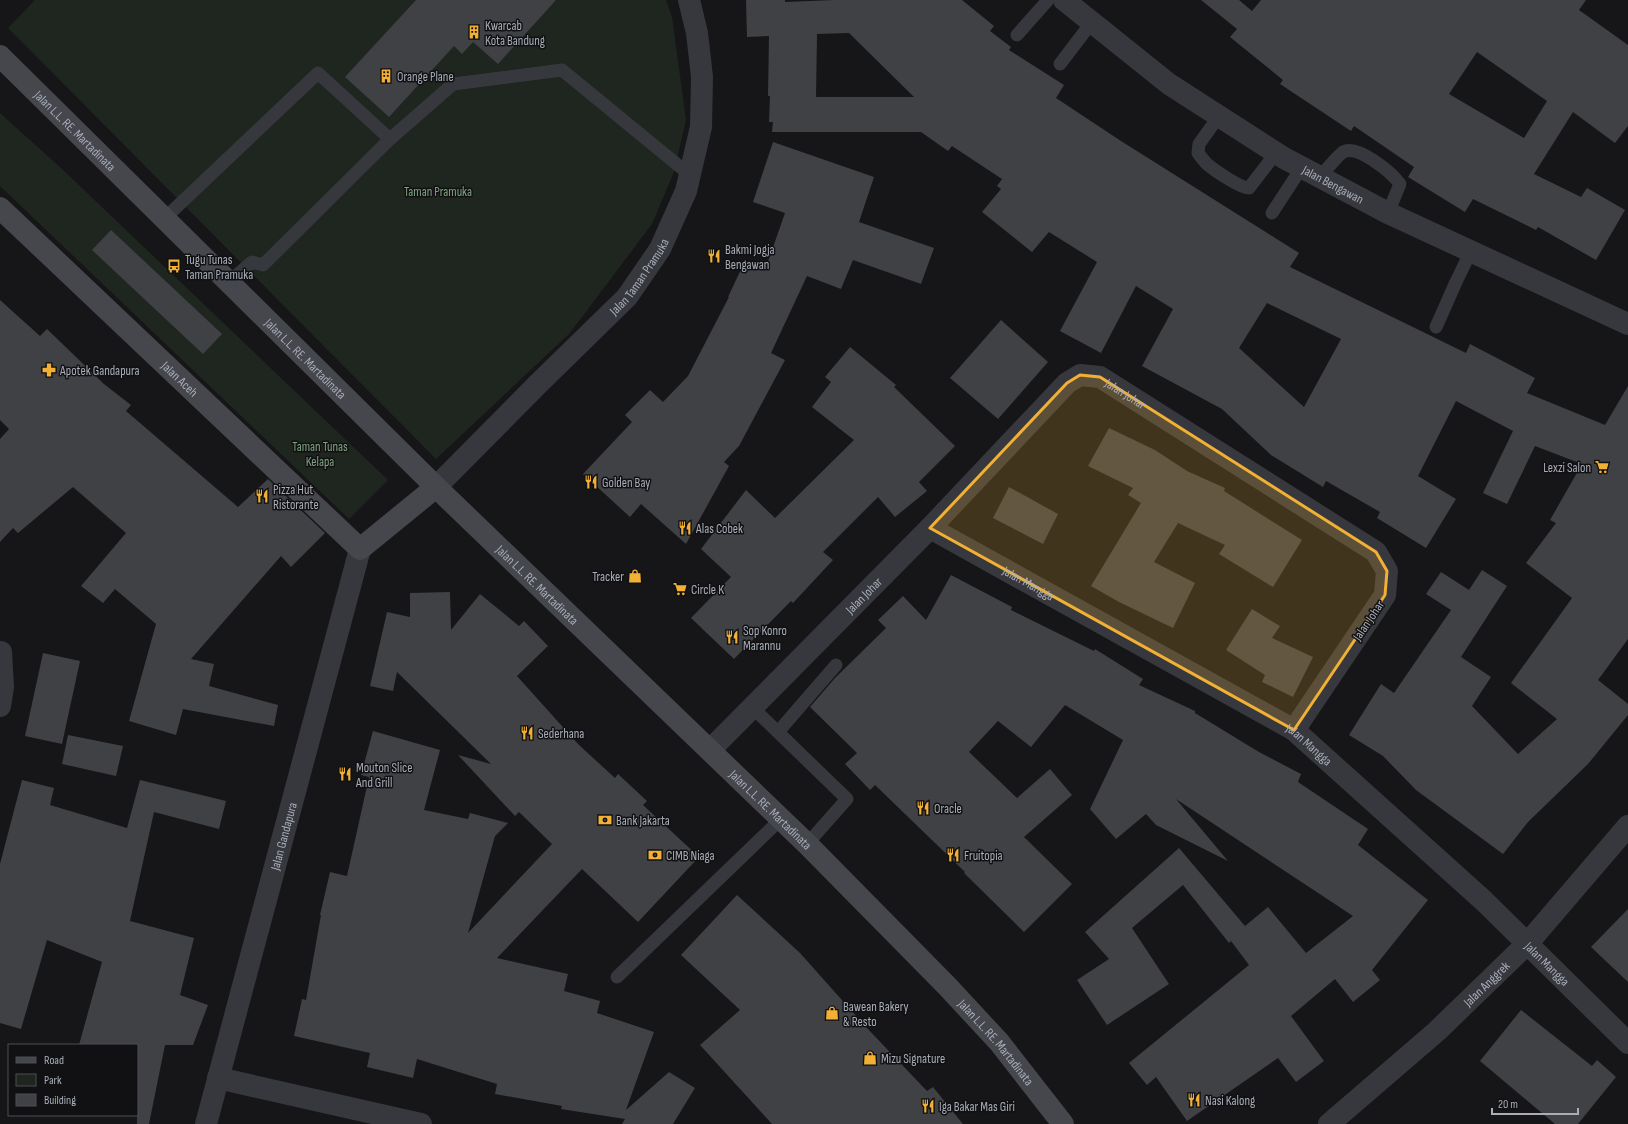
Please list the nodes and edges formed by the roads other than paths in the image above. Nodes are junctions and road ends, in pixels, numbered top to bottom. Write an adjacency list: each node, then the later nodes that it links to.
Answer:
1 (689, 0): 12 (street, Jalan Taman Pramuka)
2 (1048, 0): 5 (lane)
3 (1064, 0): 4 (street, Jalan Bengawan)
4 (1092, 22): 7 (lane); 8 (street, Jalan Bengawan)
5 (1016, 34)
6 (0, 56): 16 (main road, Jalan L.L. RE. Martadinata)
7 (1060, 64)
8 (1218, 116): 10 (street, Jalan Bengawan); 10 (lane)
9 (390, 139): 12 (lane); 16 (lane); 18 (lane)
10 (1276, 153): 11 (street, Jalan Bengawan)
11 (1311, 172): 14 (lane); 15 (street, Jalan Bengawan); 15 (lane)
12 (690, 175): 21 (street, Jalan Taman Pramuka)
13 (0, 208): 23 (main road, Jalan Aceh)
14 (1272, 213)
15 (1388, 213): 17 (street, Jalan Bengawan)
16 (165, 218): 18 (main road, Jalan L.L. RE. Martadinata)
17 (1471, 251): 19 (street, Jalan Bengawan); 20 (lane)
18 (228, 282): 21 (main road, Jalan L.L. RE. Martadinata)
19 (1628, 324)
20 (1436, 327)
21 (436, 487): 23 (main road); 30 (main road, Jalan L.L. RE. Martadinata)
22 (930, 528): 27 (street, Jalan Johar); 28 (street, Jalan Mangga); 28 (street, Jalan Johar)
23 (360, 549): 37 (street, Jalan Gandapura)
24 (1, 652): 26 (street)
25 (836, 666): 29 (lane)
26 (0, 706)
27 (753, 708): 29 (lane); 30 (street, Jalan Johar)
28 (1294, 730): 34 (street, Jalan Mangga)
29 (778, 732): 33 (lane)
30 (710, 750): 31 (main road, Jalan L.L. RE. Martadinata)
31 (781, 819): 33 (main road, Jalan L.L. RE. Martadinata); 35 (lane)
32 (1628, 826): 34 (street, Jalan Anggrek)
33 (806, 844): 40 (main road, Jalan L.L. RE. Martadinata)
34 (1527, 944): 36 (street, Jalan Mangga); 41 (street, Jalan Anggrek)
35 (617, 977)
36 (1628, 1043)
37 (218, 1078): 38 (street, Jalan Gandapura); 39 (street)
38 (206, 1124)
39 (420, 1124)
40 (1062, 1124)
41 (1329, 1124)

